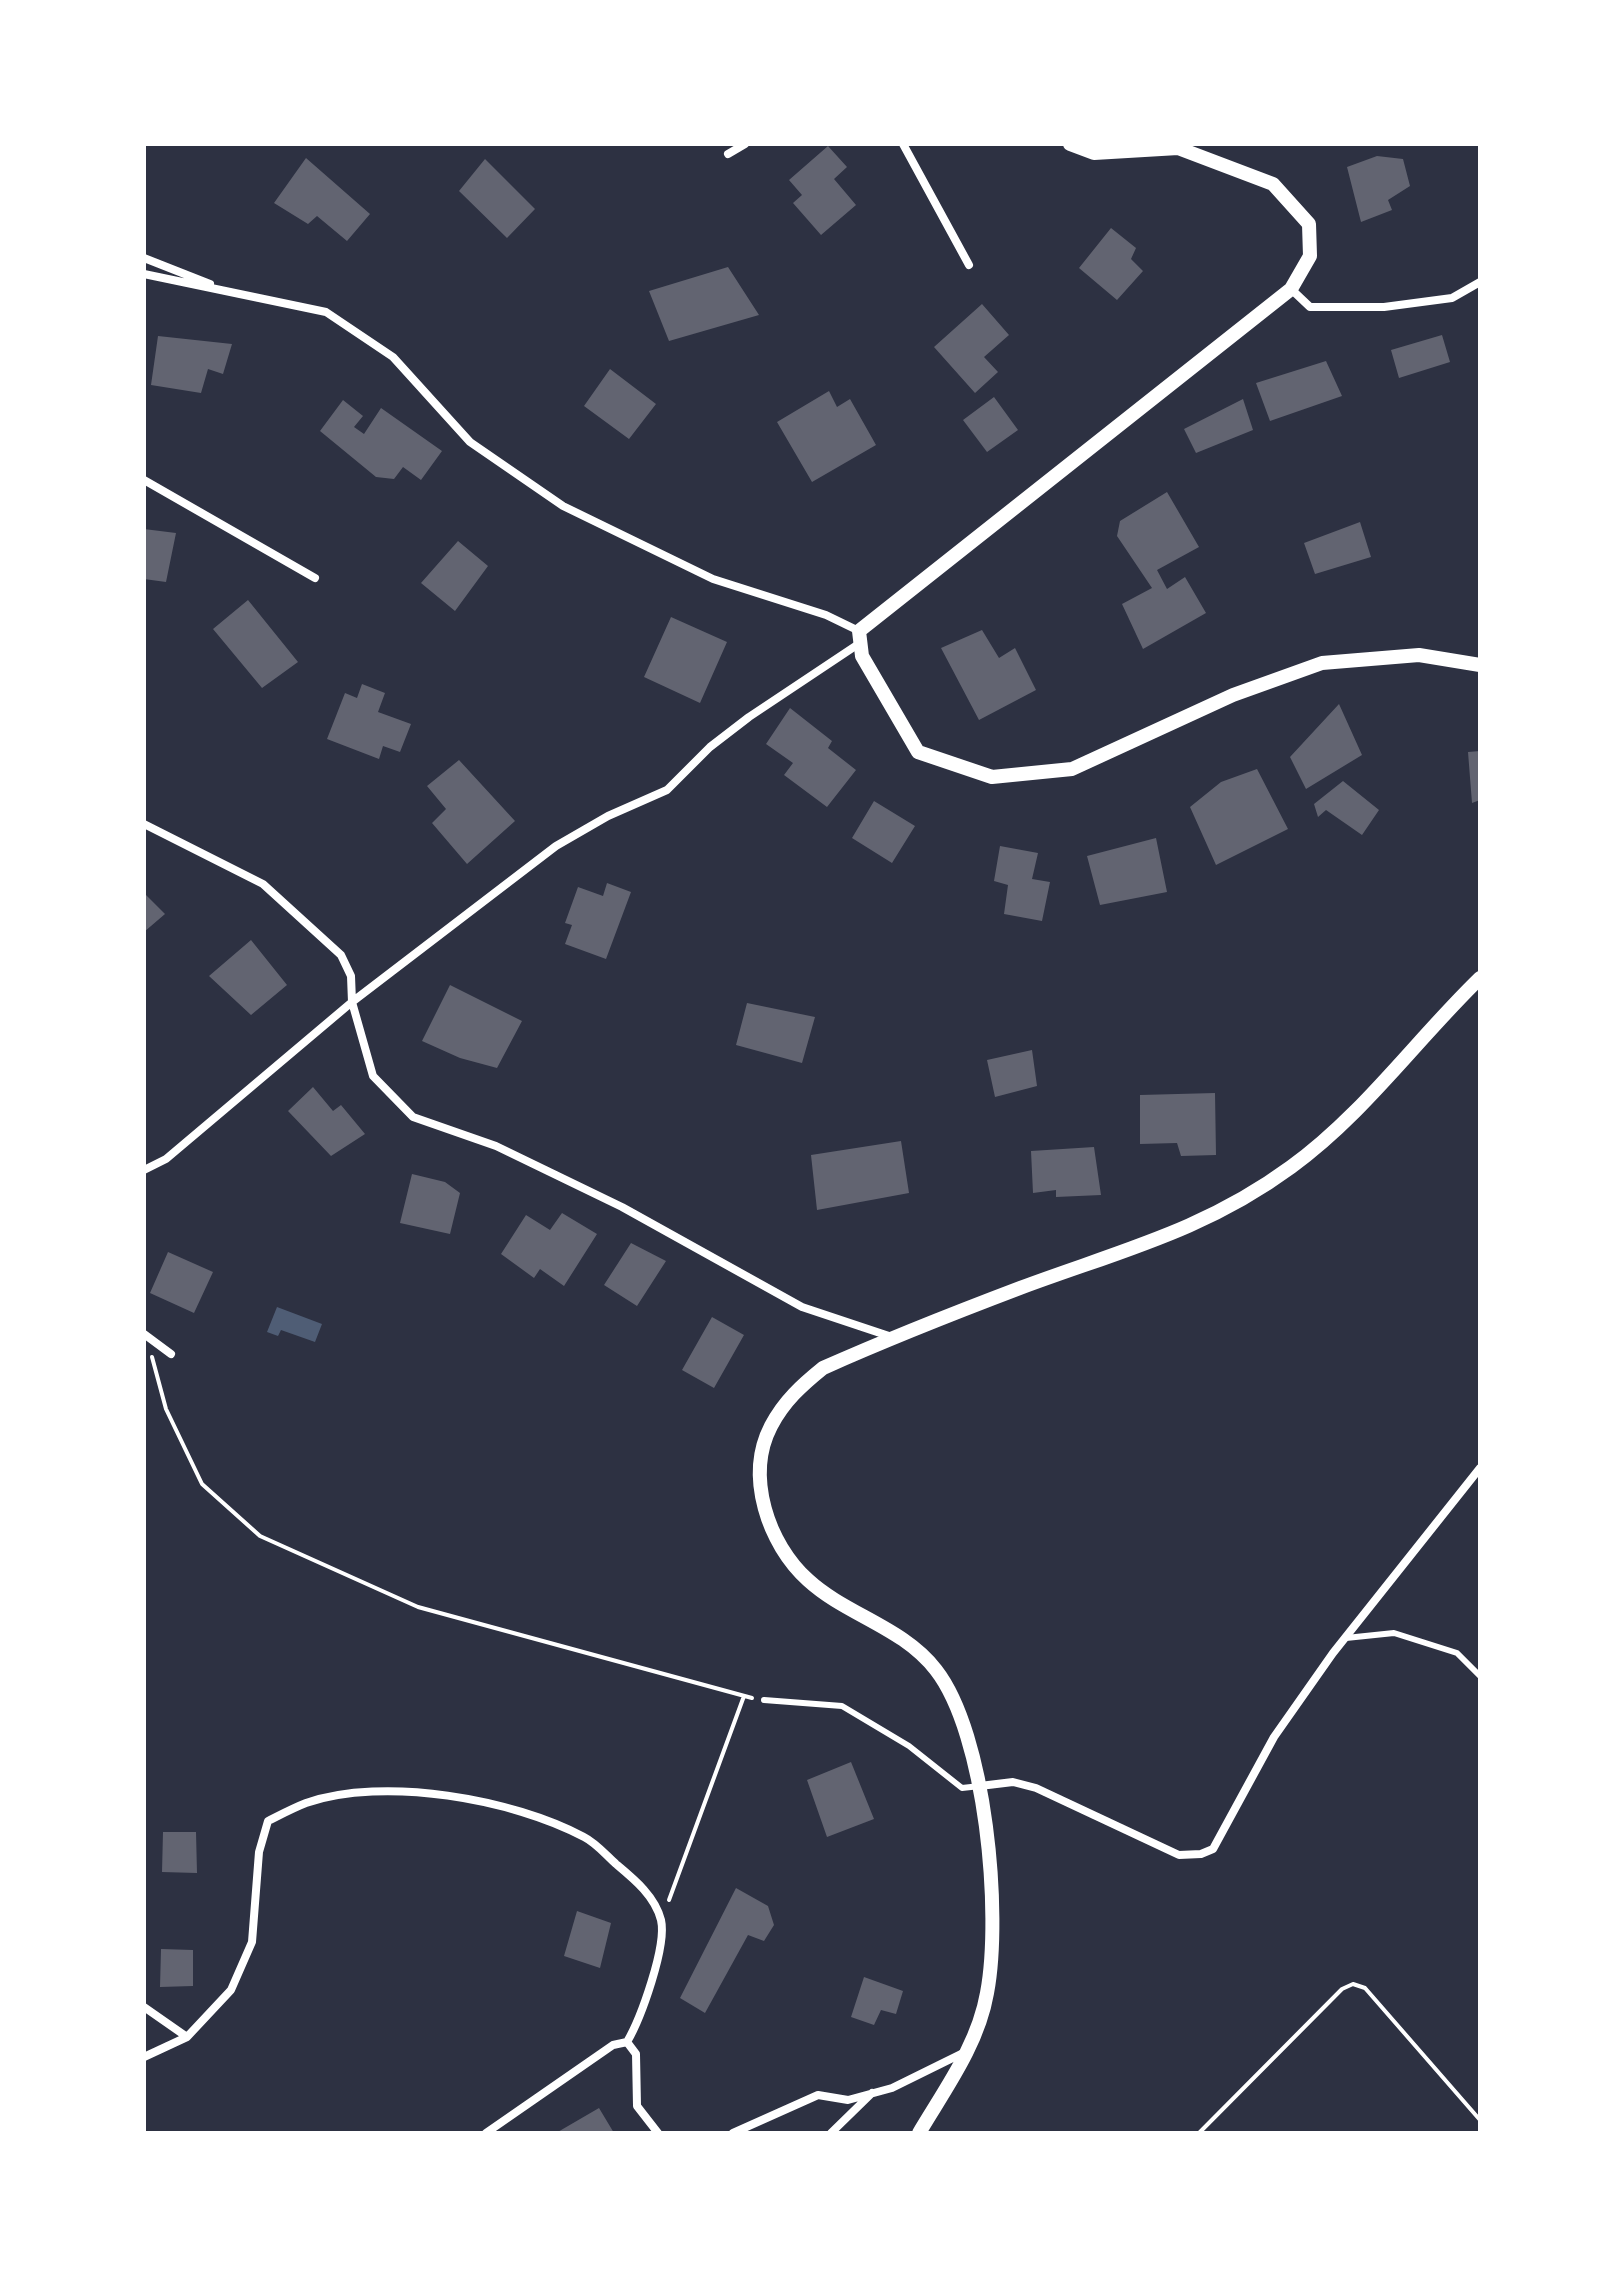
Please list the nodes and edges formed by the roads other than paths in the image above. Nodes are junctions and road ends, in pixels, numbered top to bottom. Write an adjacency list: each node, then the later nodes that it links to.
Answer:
1 (745, 144): 4 (street)
2 (903, 144): 6 (street)
3 (1070, 144): 9 (street)
4 (728, 154)
5 (144, 258): 10 (street)
6 (969, 265)
7 (144, 274): 10 (street)
8 (1480, 282): 9 (street)
9 (1291, 289): 13 (street)
10 (233, 292): 13 (street)
11 (144, 480): 12 (street)
12 (315, 578)
13 (859, 637): 14 (street); 17 (street)
14 (1480, 665)
15 (144, 824): 17 (street)
16 (1480, 978): 20 (street)
17 (352, 1002): 18 (street); 20 (street)
18 (144, 1170)
19 (145, 1335): 21 (street)
20 (892, 1337): 26 (street)
21 (171, 1354)
22 (1480, 1468): 23 (street)
23 (1346, 1638): 24 (lane); 26 (street)
24 (1480, 1676)
25 (764, 1700): 26 (lane)
26 (980, 1786): 30 (street)
27 (144, 2007): 28 (street)
28 (187, 2037): 29 (street); 31 (street)
29 (627, 2042): 33 (street); 34 (street)
30 (969, 2049): 32 (street); 37 (street)
31 (144, 2057)
32 (873, 2093): 35 (street); 36 (street)
33 (486, 2133)
34 (658, 2133)
35 (733, 2133)
36 (831, 2133)
37 (919, 2133)

